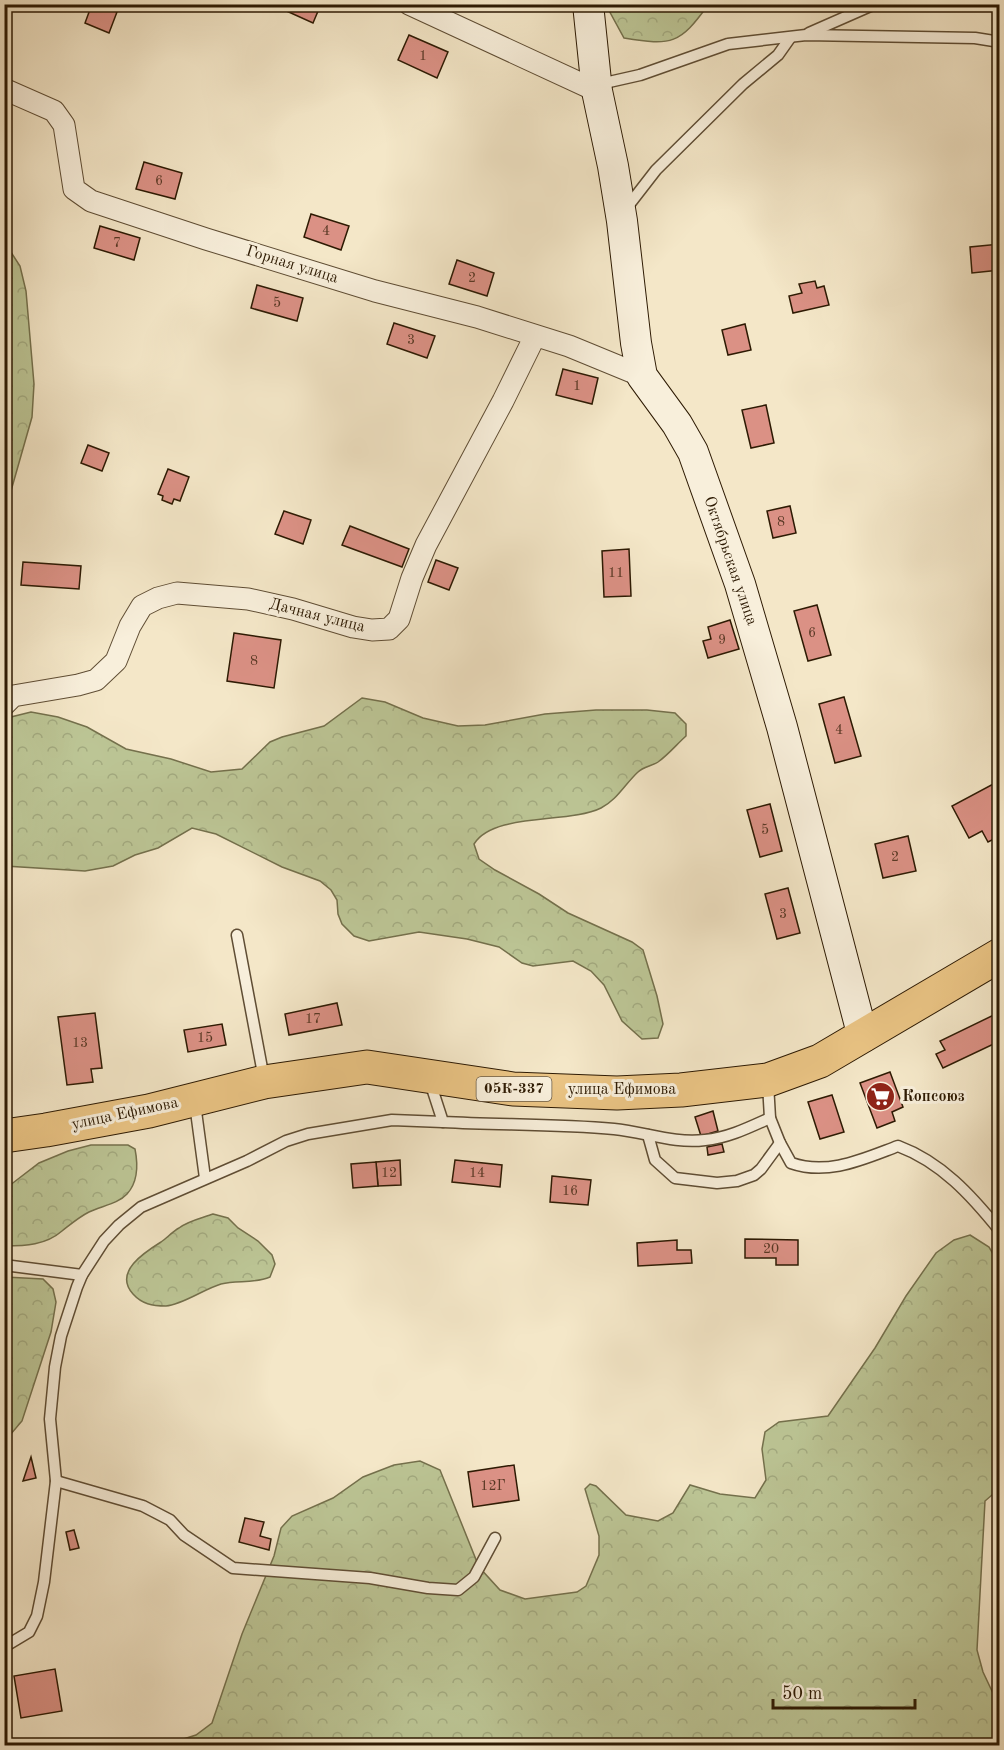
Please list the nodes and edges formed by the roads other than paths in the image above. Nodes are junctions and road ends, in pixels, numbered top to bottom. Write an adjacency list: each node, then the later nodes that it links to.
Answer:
1 (409, 4): 7 (street)
2 (588, 4): 7 (street, Октябрьская улица)
3 (875, 4): 4 (lane)
4 (806, 35): 5 (lane); 6 (lane)
5 (790, 38): 7 (lane); 9 (lane)
6 (999, 42)
7 (596, 87): 9 (street, Октябрьская улица)
8 (4, 88): 10 (street, Горная улица)
9 (621, 215): 11 (street, Октябрьская улица)
10 (535, 336): 11 (street, Горная улица); 12 (street, Дачная улица)
11 (642, 376): 15 (street, Октябрьская улица)
12 (4, 705)
13 (237, 935): 18 (lane)
14 (999, 955): 15 (main road, улица Ефимова / 05К-337)
15 (863, 1037): 17 (main road, улица Ефимова / 05К-337)
16 (428, 1075): 17 (main road, улица Ефимова / 05К-337); 18 (main road, улица Ефимова / 05К-337); 21 (lane)
17 (768, 1080): 20 (lane)
18 (264, 1082): 19 (main road, улица Ефимова / 05К-337)
19 (195, 1099): 22 (main road, улица Ефимова / 05К-337); 25 (lane)
20 (770, 1118): 23 (lane); 24 (lane)
21 (443, 1122): 23 (lane); 25 (lane)
22 (4, 1136)
23 (648, 1136): 24 (lane)
24 (780, 1143): 26 (lane)
25 (205, 1178): 28 (lane)
26 (999, 1231)
27 (4, 1265): 28 (lane)
28 (82, 1275): 29 (lane)
29 (56, 1481): 30 (lane); 31 (lane)
30 (495, 1538)
31 (4, 1647)

